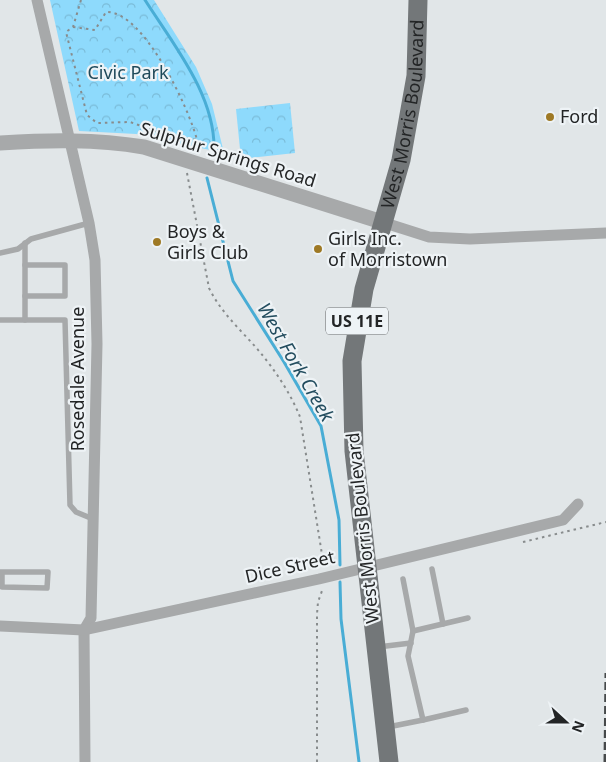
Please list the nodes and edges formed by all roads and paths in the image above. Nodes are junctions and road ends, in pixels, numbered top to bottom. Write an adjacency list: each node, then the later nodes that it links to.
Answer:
1 (37, 0): 5 (street, Rosedale Avenue)
2 (82, 0): 4 (path)
3 (418, 0): 10 (main road, West Morris Boulevard / US 11E)
4 (73, 27): 6 (path); 6 (path)
5 (70, 139): 7 (street, Sulphur Springs Road); 10 (street, Sulphur Springs Road); 11 (street, Rosedale Avenue)
6 (197, 140): 8 (path)
7 (0, 143)
8 (194, 152)
9 (189, 169): 24 (path)
10 (382, 222): 12 (street); 21 (main road, West Morris Boulevard / US 11E)
11 (89, 223): 13 (lane); 20 (street, Rosedale Avenue)
12 (606, 233)
13 (26, 243): 14 (lane); 15 (lane)
14 (0, 254)
15 (25, 265): 16 (lane); 16 (lane)
16 (25, 296): 18 (lane)
17 (0, 320): 18 (lane)
18 (25, 320): 20 (lane)
19 (578, 504): 21 (street, Dice Street)
20 (93, 519): 29 (street, Rosedale Avenue)
21 (367, 567): 24 (street, Dice Street); 32 (main road, West Morris Boulevard / US 11E)
22 (432, 569): 27 (lane)
23 (1, 572): 23 (lane)
24 (325, 577): 29 (street, Dice Street); 37 (path)
25 (403, 579): 30 (lane)
26 (468, 618): 27 (lane)
27 (443, 624): 30 (lane)
28 (0, 626): 29 (street, Dice Street)
29 (84, 630): 36 (street, Rosedale Avenue)
30 (413, 631): 31 (lane)
31 (411, 642): 32 (lane); 34 (lane)
32 (376, 647): 35 (main road, West Morris Boulevard / US 11E)
33 (466, 710): 34 (lane)
34 (423, 720): 35 (lane)
35 (385, 728): 38 (main road, West Morris Boulevard / US 11E)
36 (85, 762)
37 (317, 762)
38 (388, 762)

